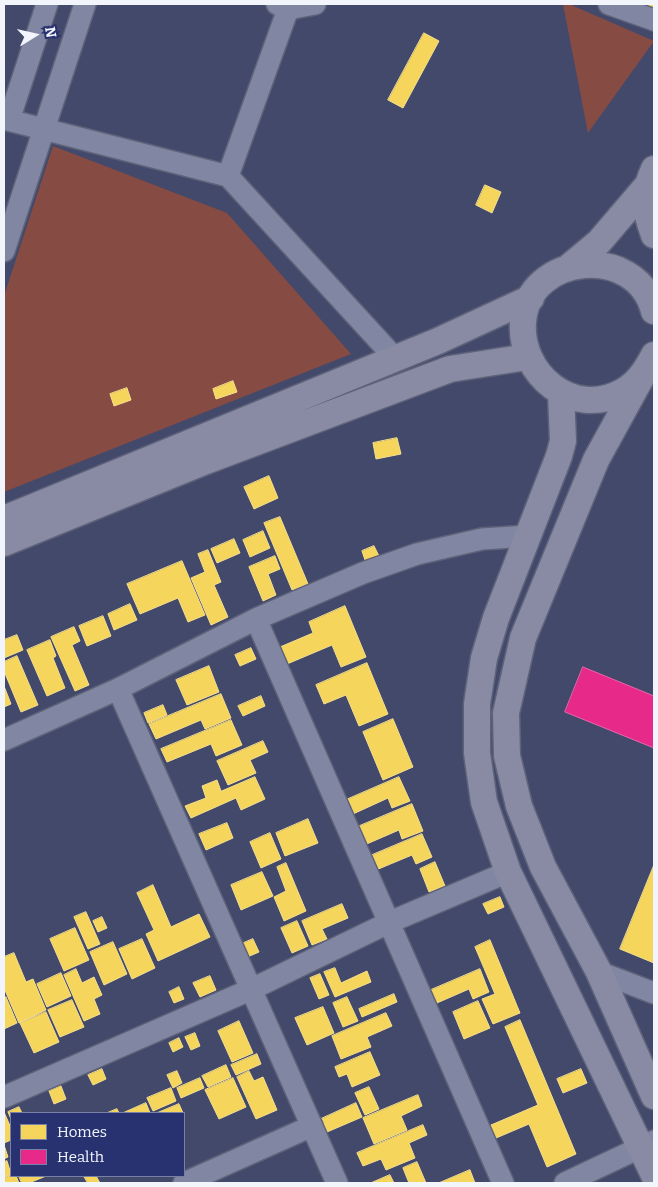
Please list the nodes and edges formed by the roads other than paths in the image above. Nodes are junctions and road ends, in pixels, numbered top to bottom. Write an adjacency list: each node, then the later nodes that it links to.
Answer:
1 (47, 4): 7 (street)
2 (85, 4): 8 (street)
3 (315, 4): 5 (street)
4 (609, 4): 6 (street)
5 (282, 6): 9 (street)
6 (654, 20)
7 (6, 120): 8 (street)
8 (42, 130): 9 (street); 12 (street)
9 (228, 176): 17 (street)
10 (650, 178): 11 (main road); 13 (main road)
11 (654, 235)
12 (4, 251)
13 (569, 267): 14 (main road); 15 (main road)
14 (531, 298): 17 (main road); 18 (main road)
15 (654, 311)
16 (654, 355): 19 (main road)
17 (394, 358): 21 (main road)
18 (528, 358): 20 (main road); 23 (main road)
19 (641, 378): 20 (main road); 27 (main road)
20 (561, 393): 22 (main road)
21 (4, 519)
22 (528, 536): 24 (street); 28 (main road)
23 (4, 543)
24 (256, 619): 25 (street); 30 (street)
25 (118, 689): 26 (street); 32 (street)
26 (4, 740)
27 (528, 829): 28 (main road); 31 (main road)
28 (498, 845): 29 (main road)
29 (508, 872): 30 (street); 37 (main road)
30 (390, 922): 32 (street); 41 (street)
31 (599, 972): 33 (street); 34 (main road)
32 (252, 989): 35 (street); 36 (street)
33 (654, 993)
34 (654, 1096)
35 (4, 1097)
36 (312, 1126): 39 (street); 40 (street)
37 (648, 1144): 38 (main road); 42 (street)
38 (654, 1175)
39 (184, 1183)
40 (337, 1183)
41 (503, 1183)
42 (565, 1183)

